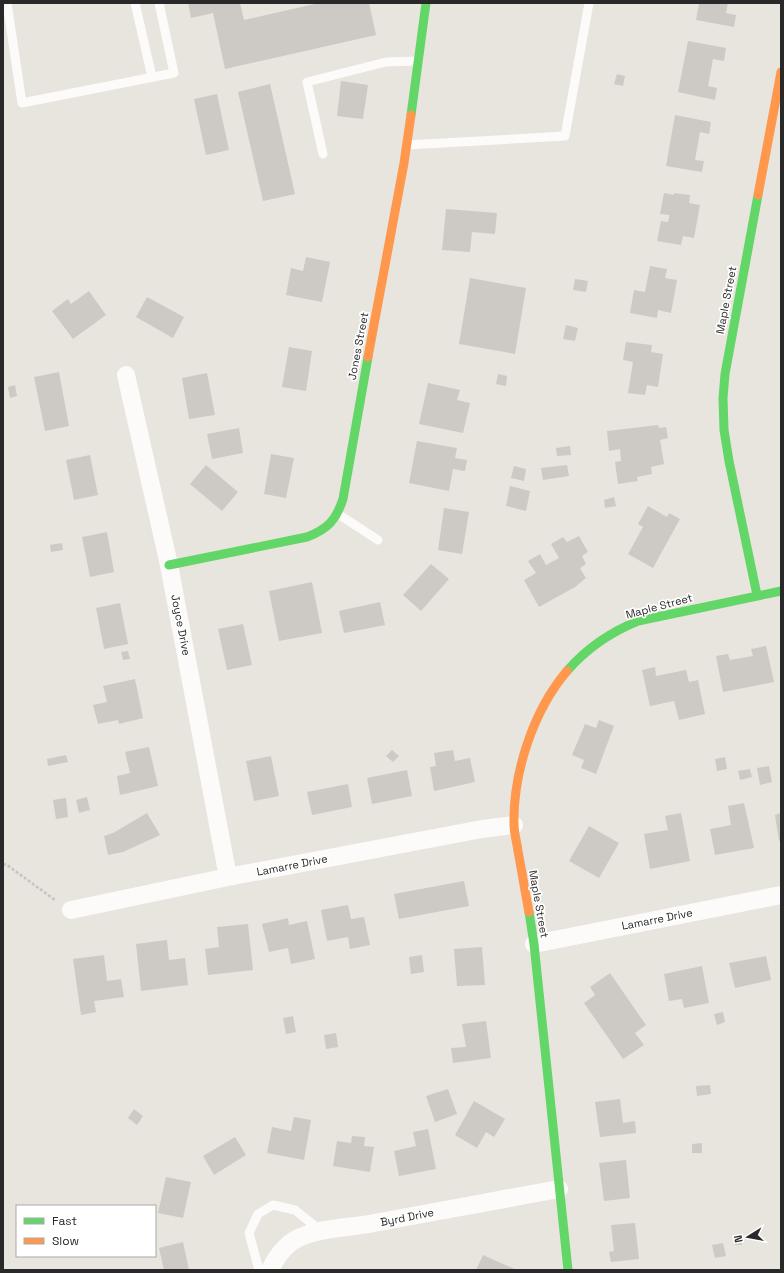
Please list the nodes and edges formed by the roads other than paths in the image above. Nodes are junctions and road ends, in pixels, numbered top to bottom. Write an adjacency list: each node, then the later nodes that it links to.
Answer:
1 (7, 3): 8 (lane)
2 (135, 3): 8 (lane)
3 (159, 3): 8 (lane)
4 (426, 3): 6 (street, Jones Street)
5 (589, 3): 9 (lane)
6 (418, 61): 9 (street, Jones Street); 10 (lane)
7 (781, 72): 16 (street, Maple Street)
8 (152, 77)
9 (406, 145): 12 (street, Jones Street)
10 (323, 154)
11 (126, 374): 14 (street, Joyce Drive)
12 (338, 514): 13 (lane); 14 (street, Jones Street)
13 (378, 540)
14 (169, 565): 18 (street, Joyce Drive)
15 (781, 591): 16 (street)
16 (757, 595): 17 (street, Maple Street)
17 (514, 826): 18 (street, Lamarre Drive); 21 (street, Maple Street)
18 (228, 877): 20 (street, Lamarre Drive)
19 (781, 895): 21 (street, Lamarre Drive)
20 (71, 910)
21 (534, 944): 22 (street, Maple Street)
22 (559, 1189): 23 (street, Byrd Drive); 26 (street, Maple Street)
23 (322, 1231): 24 (lane); 25 (street, Byrd Drive)
24 (259, 1270)
25 (270, 1270)
26 (568, 1270)

